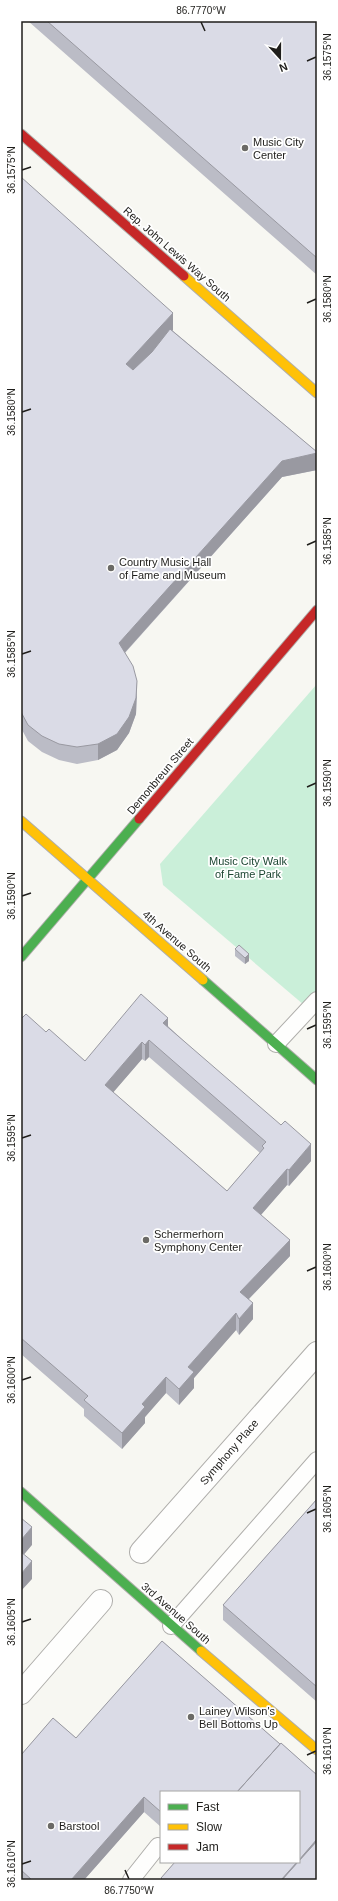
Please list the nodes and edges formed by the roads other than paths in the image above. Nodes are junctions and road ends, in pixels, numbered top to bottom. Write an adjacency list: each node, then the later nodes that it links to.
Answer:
1 (21, 134): 2 (street, Rep. John Lewis Way South)
2 (317, 393)
3 (317, 610): 5 (street, Demonbreun Street)
4 (21, 821): 5 (street, 4th Avenue South)
5 (87, 879): 6 (street, Demonbreun Street); 8 (street, 4th Avenue South)
6 (21, 957)
7 (317, 1000): 8 (lane)
8 (276, 1044): 9 (street, 4th Avenue South)
9 (317, 1080)
10 (317, 1352): 13 (street, Symphony Place)
11 (317, 1460): 15 (lane)
12 (21, 1492): 15 (street, 3rd Avenue South)
13 (141, 1552)
14 (101, 1601): 16 (street)
15 (171, 1626): 17 (street, 3rd Avenue South)
16 (21, 1693)
17 (317, 1750)
18 (158, 1846): 19 (lane)
19 (131, 1880)

